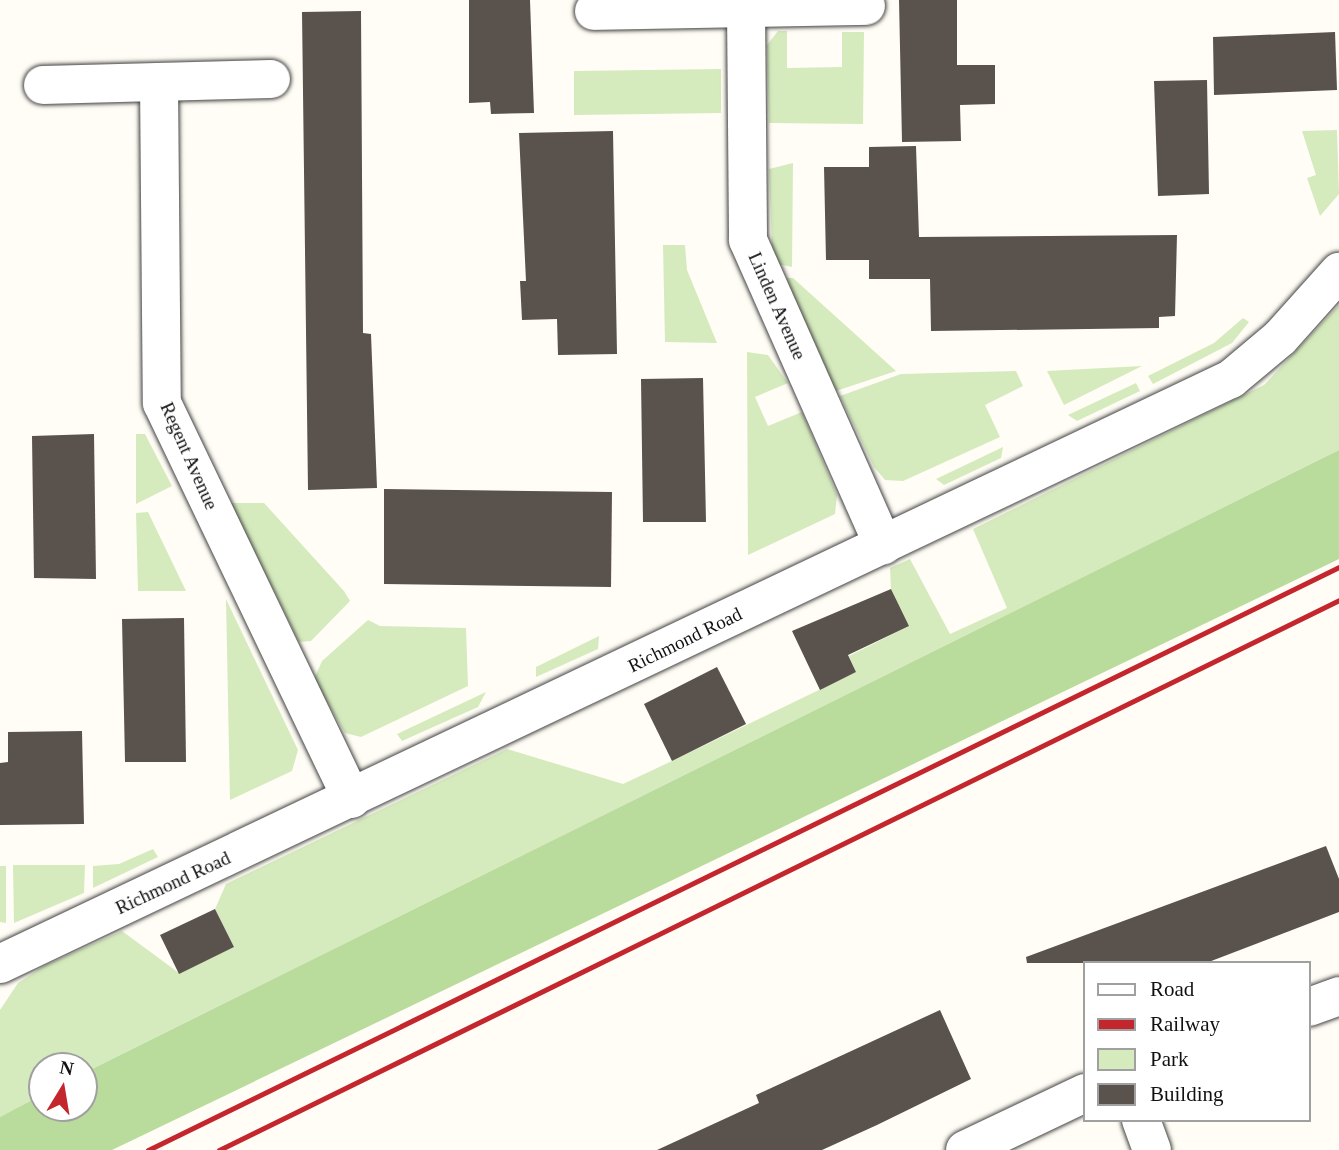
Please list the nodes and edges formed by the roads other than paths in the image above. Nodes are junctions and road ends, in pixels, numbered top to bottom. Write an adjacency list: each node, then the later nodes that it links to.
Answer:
1 (866, 6): 2 (street)
2 (746, 9): 3 (street); 8 (street, Linden Avenue)
3 (594, 11)
4 (271, 79): 5 (street)
5 (159, 82): 6 (street); 9 (street, Regent Avenue)
6 (43, 85)
7 (1339, 272): 8 (street, Richmond Road)
8 (883, 545): 9 (street, Richmond Road)
9 (352, 799): 10 (street, Richmond Road)
10 (0, 964)
11 (1339, 996): 12 (street)
12 (1311, 1006)
13 (1084, 1093): 15 (street)
14 (1142, 1122): 16 (street)
15 (965, 1150)
16 (1152, 1150)

